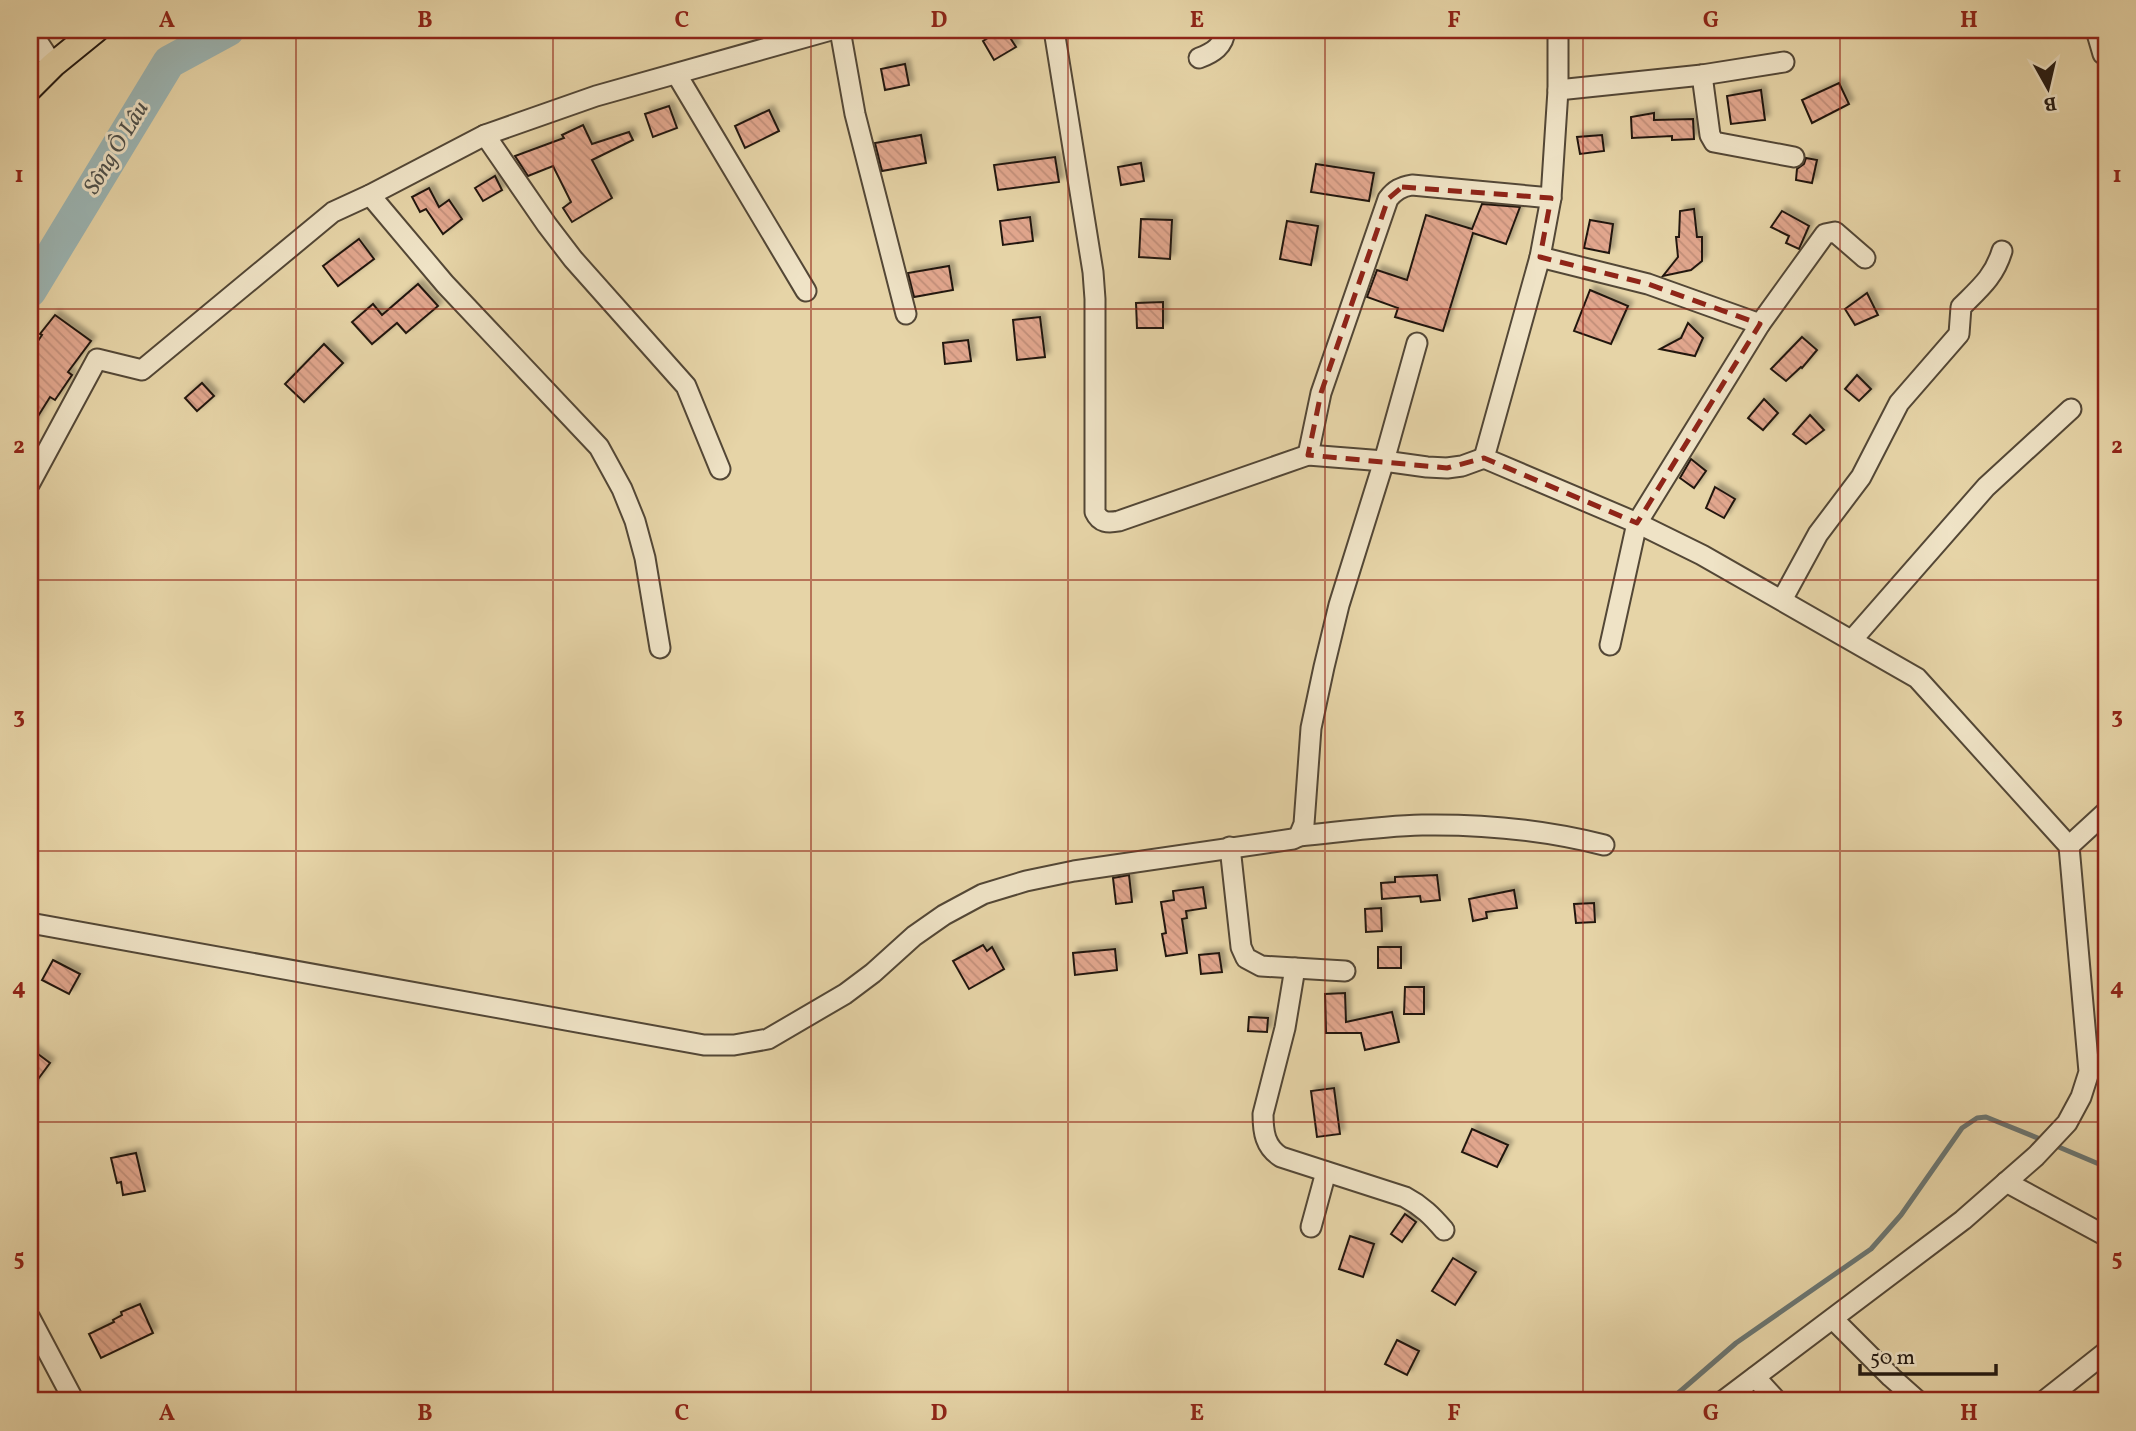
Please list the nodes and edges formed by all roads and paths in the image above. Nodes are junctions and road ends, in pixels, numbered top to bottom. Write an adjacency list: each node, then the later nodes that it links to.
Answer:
1 (30, 30): 12 (street)
2 (96, 30): 12 (main road)
3 (831, 30): 13 (street)
4 (840, 30): 25 (street)
5 (1054, 30): 29 (street)
6 (1225, 30): 10 (street)
7 (1558, 30): 16 (street)
8 (2096, 30): 9 (street)
9 (2103, 54)
10 (1199, 58)
11 (1784, 62): 14 (street)
12 (53, 65): 15 (main road)
13 (677, 75): 17 (street); 24 (street)
14 (1702, 75): 16 (street); 18 (street)
15 (30, 88)
16 (1558, 90): 20 (street)
17 (485, 135): 19 (street); 32 (street)
18 (1794, 157)
19 (370, 195): 33 (street); 38 (street)
20 (1551, 198): 22 (street); 29 (street)
21 (2002, 251): 35 (street)
22 (1540, 257): 26 (street); 30 (street)
23 (1865, 258): 26 (street)
24 (806, 291)
25 (906, 314)
26 (1760, 324): 34 (street)
27 (1417, 343): 31 (street)
28 (2071, 409): 36 (street)
29 (1308, 456): 31 (street)
30 (1484, 458): 31 (street); 34 (street)
31 (1384, 461): 40 (street)
32 (720, 469)
33 (30, 483)
34 (1637, 523): 35 (street); 37 (street)
35 (1782, 600): 36 (street)
36 (1852, 640): 42 (street)
37 (1611, 646)
38 (660, 648)
39 (2106, 812): 42 (street)
40 (1299, 836): 41 (street); 43 (street)
41 (1604, 845)
42 (2069, 846): 48 (street)
43 (1230, 847): 44 (street); 45 (street)
44 (31, 925)
45 (1295, 968): 46 (street); 47 (street)
46 (1345, 971)
47 (1326, 1172): 49 (street); 50 (street)
48 (2006, 1182): 51 (street); 53 (street)
49 (1311, 1227)
50 (1444, 1230)
51 (2106, 1236)
52 (30, 1318): 56 (street)
53 (1833, 1319): 55 (street); 59 (street)
54 (2106, 1352): 60 (street)
55 (1755, 1377): 57 (street); 58 (street)
56 (74, 1401)
57 (1723, 1401)
58 (1777, 1401)
59 (1918, 1401)
60 (2044, 1401)

